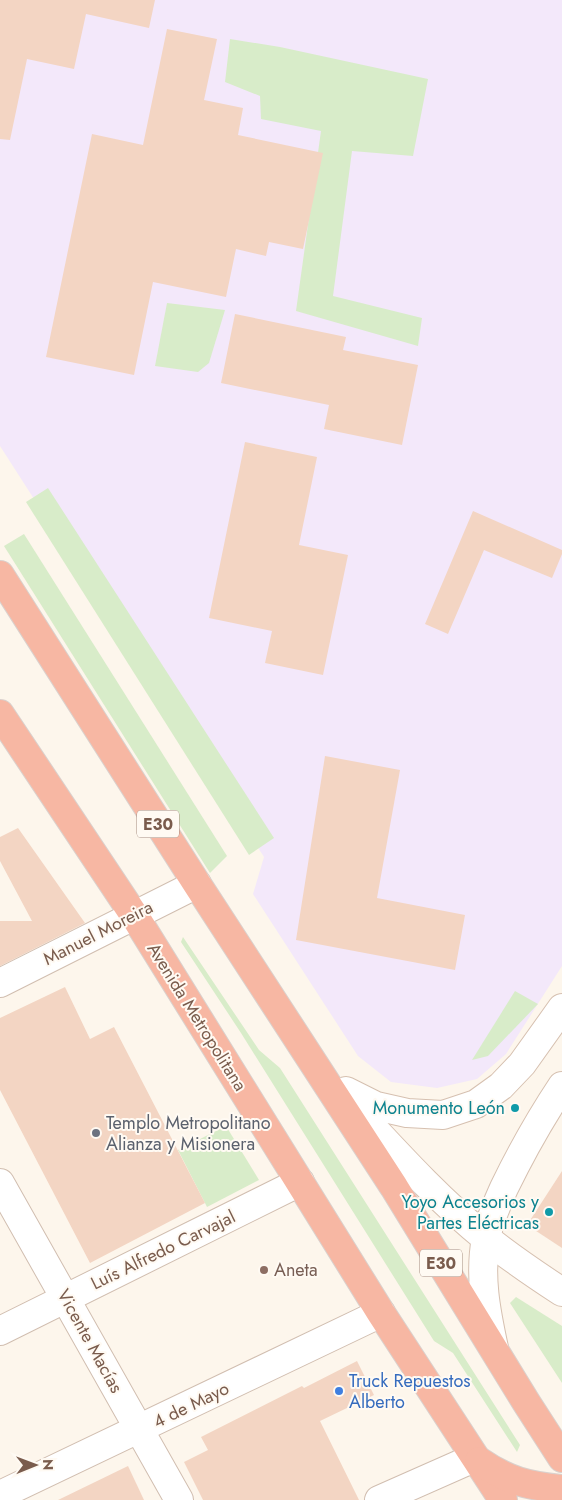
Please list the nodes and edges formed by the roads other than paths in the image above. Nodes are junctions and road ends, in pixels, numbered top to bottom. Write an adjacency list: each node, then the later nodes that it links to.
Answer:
1 (0, 575): 3 (highway, E30)
2 (0, 714): 4 (highway, Avenida Metropolitana)
3 (197, 884): 4 (street, Manuel Moreira); 7 (highway, E30)
4 (134, 915): 5 (street, Manuel Moreira); 9 (highway, Avenida Metropolitana)
5 (0, 982)
6 (562, 1008): 7 (street)
7 (319, 1070): 11 (street); 16 (highway, E30)
8 (562, 1086): 11 (street)
9 (300, 1182): 13 (street, Luís Alfredo Carvajal); 14 (highway, Avenida Metropolitana)
10 (0, 1183): 13 (street, Vicente Macías)
11 (486, 1238): 12 (street); 16 (street)
12 (562, 1292)
13 (65, 1298): 15 (street, Luís Alfredo Carvajal); 17 (street, Vicente Macías)
14 (381, 1313): 17 (street, 4 de Mayo); 18 (highway, Avenida Metropolitana)
15 (0, 1331)
16 (495, 1352): 19 (highway, E30)
17 (139, 1430): 21 (street, 4 de Mayo); 22 (street, Vicente Macías)
18 (474, 1458): 20 (highway); 23 (street); 24 (highway, Avenida Metropolitana)
19 (562, 1458)
20 (562, 1488)
21 (0, 1495)
22 (179, 1500)
23 (379, 1500)
24 (503, 1500)

